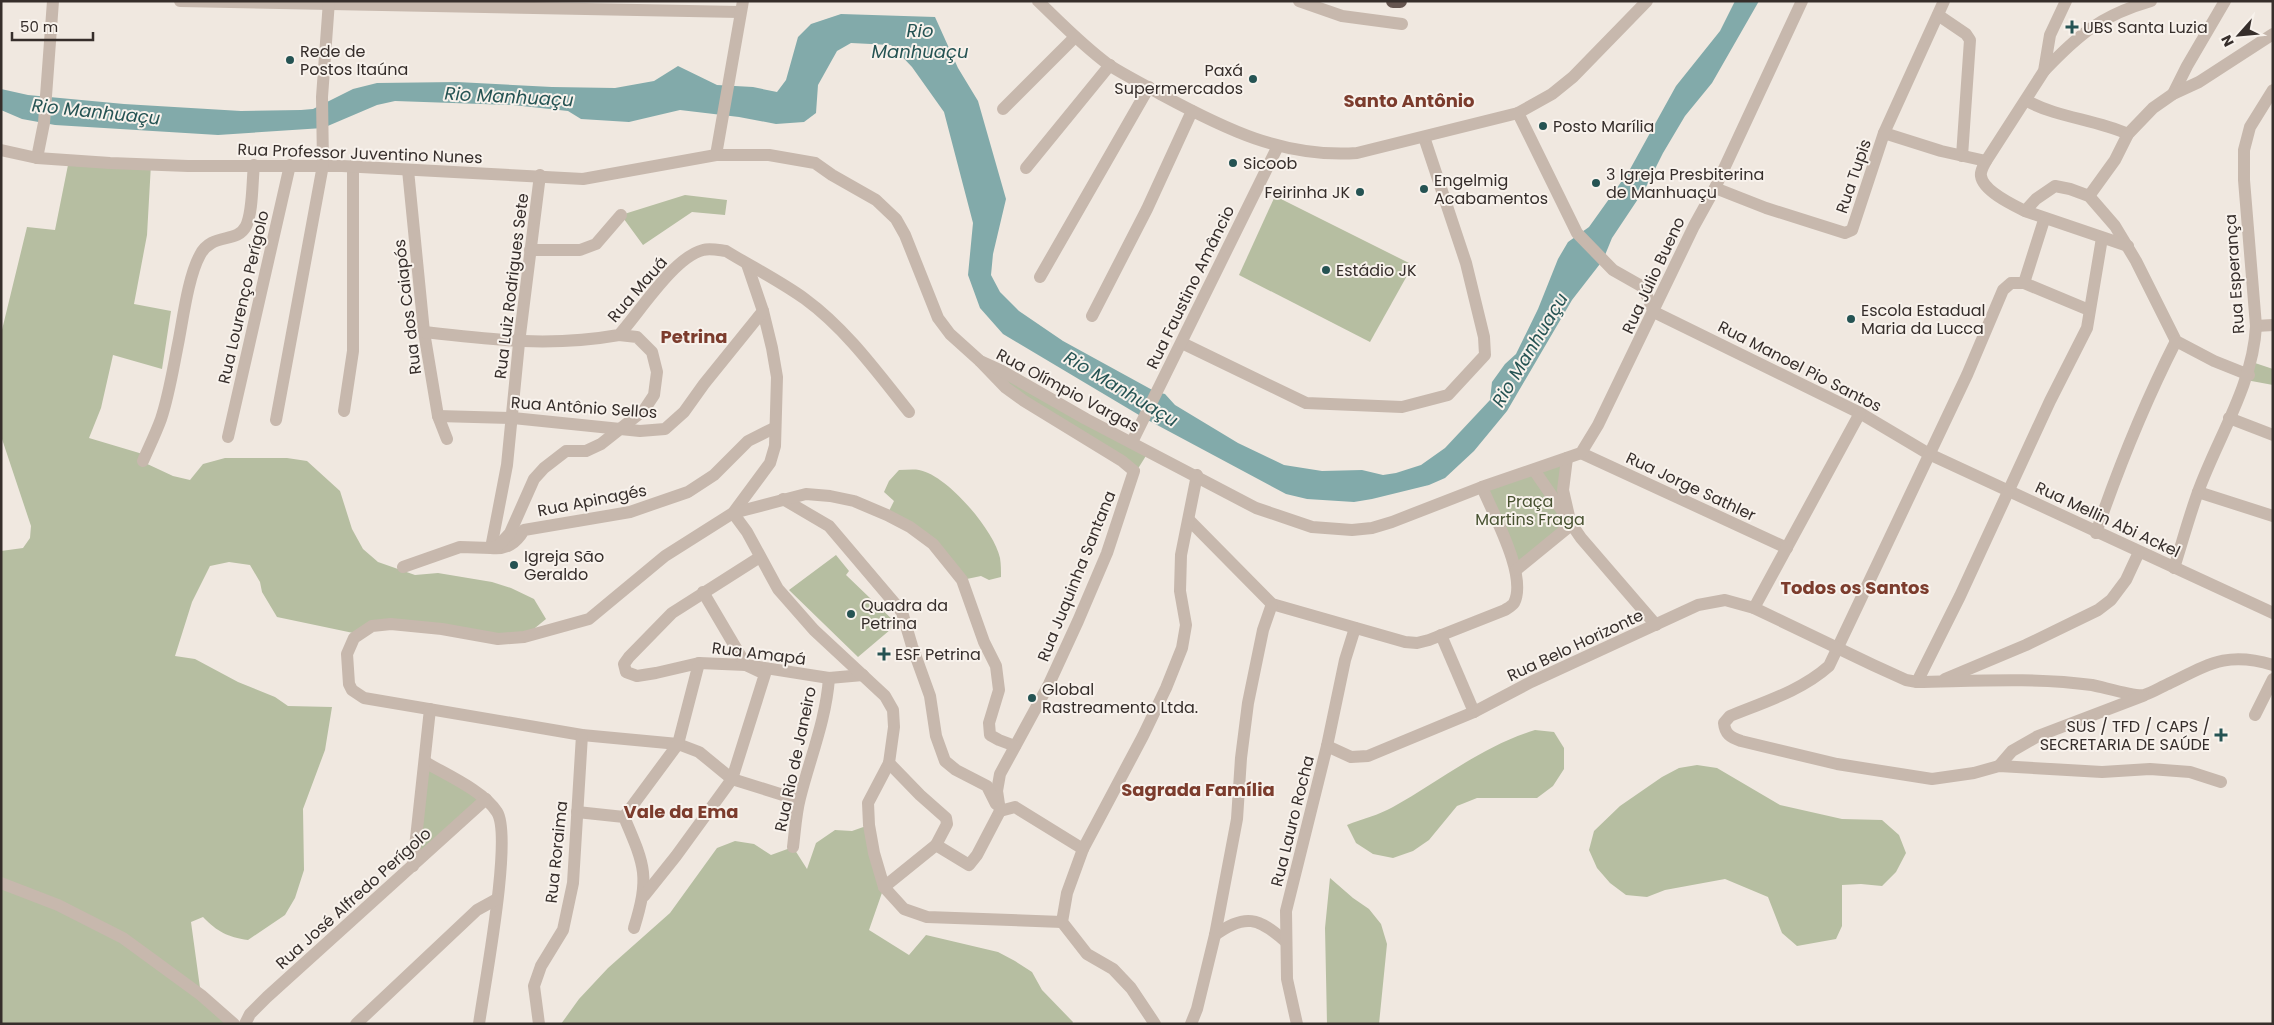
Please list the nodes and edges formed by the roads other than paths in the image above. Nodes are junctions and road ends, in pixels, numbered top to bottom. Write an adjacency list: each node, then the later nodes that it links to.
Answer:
1 (53, 1): 37 (street)
2 (180, 1): 12 (street)
3 (1038, 1): 20 (street)
4 (1299, 1): 18 (street)
5 (1392, 1): 6 (highway)
6 (1400, 1)
7 (1647, 1): 29 (street)
8 (1802, 1): 46 (street, Rua Júlio Bueno)
9 (1944, 1): 17 (street, Rua Tupis)
10 (2151, 1): 15 (street)
11 (2224, 1): 25 (street)
12 (328, 2): 14 (street); 40 (street)
13 (2061, 3): 22 (street)
14 (500, 5): 16 (street)
15 (2131, 5): 22 (street)
16 (742, 6): 35 (street)
17 (1938, 15): 30 (street, Rua Tupis); 36 (street)
18 (1402, 24)
19 (2273, 34): 25 (street)
20 (1075, 37): 21 (street); 27 (street)
21 (1110, 65): 23 (street); 43 (street)
22 (2044, 71): 26 (street)
23 (1148, 87): 28 (street); 55 (street)
24 (2273, 90): 62 (street, Rua Esperança)
25 (2173, 94): 31 (street)
26 (2026, 101): 31 (street); 42 (street)
27 (1003, 109)
28 (1192, 111): 33 (street); 60 (street)
29 (1518, 113): 32 (street); 59 (street)
30 (1884, 133): 36 (street); 46 (street, Rua Tupis)
31 (2128, 134): 47 (street)
32 (1424, 137): 33 (street); 67 (street)
33 (1278, 146): 67 (street, Rua Faustino Amâncio)
34 (1, 150): 37 (street, Rua Professor Juventino Nunes)
35 (716, 155): 45 (street, Rua Professor Juventino Nunes); 68 (street, Rua Olímpio Vargas)
36 (1962, 156): 42 (street)
37 (37, 158): 38 (street, Rua Professor Juventino Nunes)
38 (254, 165): 39 (street, Rua Professor Juventino Nunes); 86 (street)
39 (290, 165): 40 (street, Rua Professor Juventino Nunes); 80 (street, Rua Lourenço Perígolo)
40 (322, 165): 41 (street, Rua Professor Juventino Nunes); 76 (street)
41 (352, 166): 44 (street, Rua Professor Juventino Nunes); 70 (street)
42 (1983, 166): 48 (street)
43 (1026, 168)
44 (408, 170): 45 (street, Rua Professor Juventino Nunes); 63 (street, Rua dos Caiapós)
45 (540, 175): 53 (street, Rua Luiz Rodrigues Sete)
46 (1715, 188): 59 (street, Rua Júlio Bueno)
47 (2089, 196): 48 (street); 52 (street)
48 (2025, 212): 50 (street)
49 (622, 215): 53 (street)
50 (2044, 220): 51 (street); 56 (street)
51 (2102, 238): 52 (street); 57 (street)
52 (2128, 246): 65 (street)
53 (530, 250): 66 (street, Rua Luiz Rodrigues Sete)
54 (748, 264): 58 (street); 64 (street, Rua Mauá); 71 (street, Rua Mauá)
55 (1040, 277)
56 (2024, 283): 57 (street); 84 (street)
57 (2089, 310): 90 (street)
58 (764, 311): 77 (street, Rua Antônio Sellos); 78 (street)
59 (1654, 312): 72 (street, Rua Manoel Pio Santos); 83 (street, Rua Júlio Bueno)
60 (1092, 316)
61 (2273, 325): 62 (street)
62 (2256, 326): 69 (street, Rua Esperança)
63 (424, 332): 66 (street, Rua Mauá); 73 (street, Rua dos Caiapós)
64 (619, 336): 66 (street, Rua Mauá); 77 (street)
65 (2176, 341): 69 (street); 97 (street)
66 (519, 343): 74 (street, Rua Luiz Rodrigues Sete)
67 (1182, 343): 82 (street, Rua Faustino Amâncio)
68 (980, 361): 82 (street, Rua Olímpio Vargas); 127 (street, Rua Juquinha Santana)
69 (2249, 375): 75 (street, Rua Esperança)
70 (344, 412)
71 (908, 412)
72 (1860, 413): 84 (street, Rua Manoel Pio Santos); 99 (street)
73 (438, 416): 74 (street, Rua Antônio Sellos); 81 (street, Rua dos Caiapós)
74 (513, 418): 77 (street, Rua Antônio Sellos); 98 (street, Rua Luiz Rodrigues Sete)
75 (2229, 418): 79 (street); 91 (street, Rua Esperança)
76 (276, 420)
77 (621, 428): 98 (street)
78 (774, 428): 93 (street); 98 (street, Rua Apinagés)
79 (2273, 434)
80 (228, 436)
81 (447, 440)
82 (1132, 442): 88 (street, Rua Olímpio Vargas)
83 (1581, 453): 85 (street, Rua Olímpio Vargas); 99 (street, Rua Jorge Sathler)
84 (1929, 454): 90 (street, Rua Mellin Abi Ackel); 112 (street)
85 (1567, 458): 87 (street, Rua Olímpio Vargas); 96 (street)
86 (143, 462)
87 (1534, 470): 89 (street, Rua Olímpio Vargas); 96 (street)
88 (1197, 476): 89 (street, Rua Olímpio Vargas); 95 (street)
89 (1482, 487): 104 (street)
90 (2010, 491): 97 (street, Rua Mellin Abi Ackel); 120 (street)
91 (2198, 492): 94 (street); 103 (street, Rua Esperança)
92 (784, 499): 93 (street); 127 (street); 136 (street)
93 (733, 513): 101 (street); 122 (street)
94 (2273, 516)
95 (1189, 520): 106 (street); 141 (street)
96 (1571, 525): 104 (street); 109 (street)
97 (2096, 532): 100 (street, Rua Mellin Abi Ackel)
98 (491, 548): 102 (street, Rua Apinagés)
99 (1787, 548): 107 (street)
100 (2139, 552): 103 (street, Rua Mellin Abi Ackel); 119 (street)
101 (760, 557): 105 (street, Rua Amapá); 116 (street)
102 (404, 567)
103 (2174, 568): 108 (street, Rua Mellin Abi Ackel)
104 (1516, 570): 111 (street)
105 (703, 592): 113 (street, Rua Amapá); 114 (street)
106 (1272, 604): 110 (street); 149 (street)
107 (1754, 608): 109 (street, Rua Belo Horizonte); 112 (street, Rua Belo Horizonte)
108 (2273, 613)
109 (1656, 625): 123 (street, Rua Belo Horizonte)
110 (1355, 628): 111 (street); 128 (street, Rua Lauro Rocha)
111 (1441, 634): 123 (street)
112 (1838, 649): 120 (street, Rua Belo Horizonte); 131 (street)
113 (699, 663): 114 (street, Rua Amapá); 126 (street)
114 (746, 665): 117 (street, Rua Amapá); 132 (street)
115 (2273, 665): 121 (street)
116 (863, 675): 117 (street, Rua Amapá); 130 (street)
117 (829, 678): 135 (street, Rua Rio de Janeiro)
118 (2273, 679): 124 (street)
119 (1938, 681): 120 (street); 121 (street)
120 (1917, 682)
121 (2143, 696): 131 (street)
122 (430, 709): 125 (street); 129 (street)
123 (1474, 712): 128 (street, Rua Belo Horizonte)
124 (2255, 715)
125 (582, 735): 126 (street); 137 (street, Rua Roraima)
126 (678, 744): 132 (street); 138 (street)
127 (1015, 746): 136 (street, Rua Juquinha Santana)
128 (1327, 746): 150 (street, Rua Lauro Rocha)
129 (425, 762): 134 (street); 142 (street)
130 (889, 763): 139 (street); 144 (street)
131 (1999, 766): 133 (street)
132 (732, 779): 135 (street); 145 (street)
133 (2221, 782)
134 (486, 799): 142 (street, Rua José Alfredo Perígolo); 146 (street)
135 (799, 800): 140 (street, Rua Rio de Janeiro)
136 (1000, 811): 139 (street); 141 (street)
137 (577, 812): 138 (street); 155 (street, Rua Roraima)
138 (624, 817): 145 (street)
139 (936, 844): 144 (street)
140 (793, 847)
141 (1083, 849): 147 (street)
142 (413, 866): 152 (street, Rua José Alfredo Perígolo)
143 (1, 883): 151 (street)
144 (884, 888): 147 (street)
145 (644, 896): 148 (street)
146 (497, 899): 153 (street); 154 (street)
147 (1062, 922): 156 (street)
148 (634, 928)
149 (1215, 935): 150 (street); 157 (street)
150 (1285, 941): 158 (street, Rua Lauro Rocha)
151 (234, 1024)
152 (244, 1024)
153 (356, 1024)
154 (479, 1024)
155 (539, 1024)
156 (1155, 1024)
157 (1191, 1024)
158 (1297, 1024)

